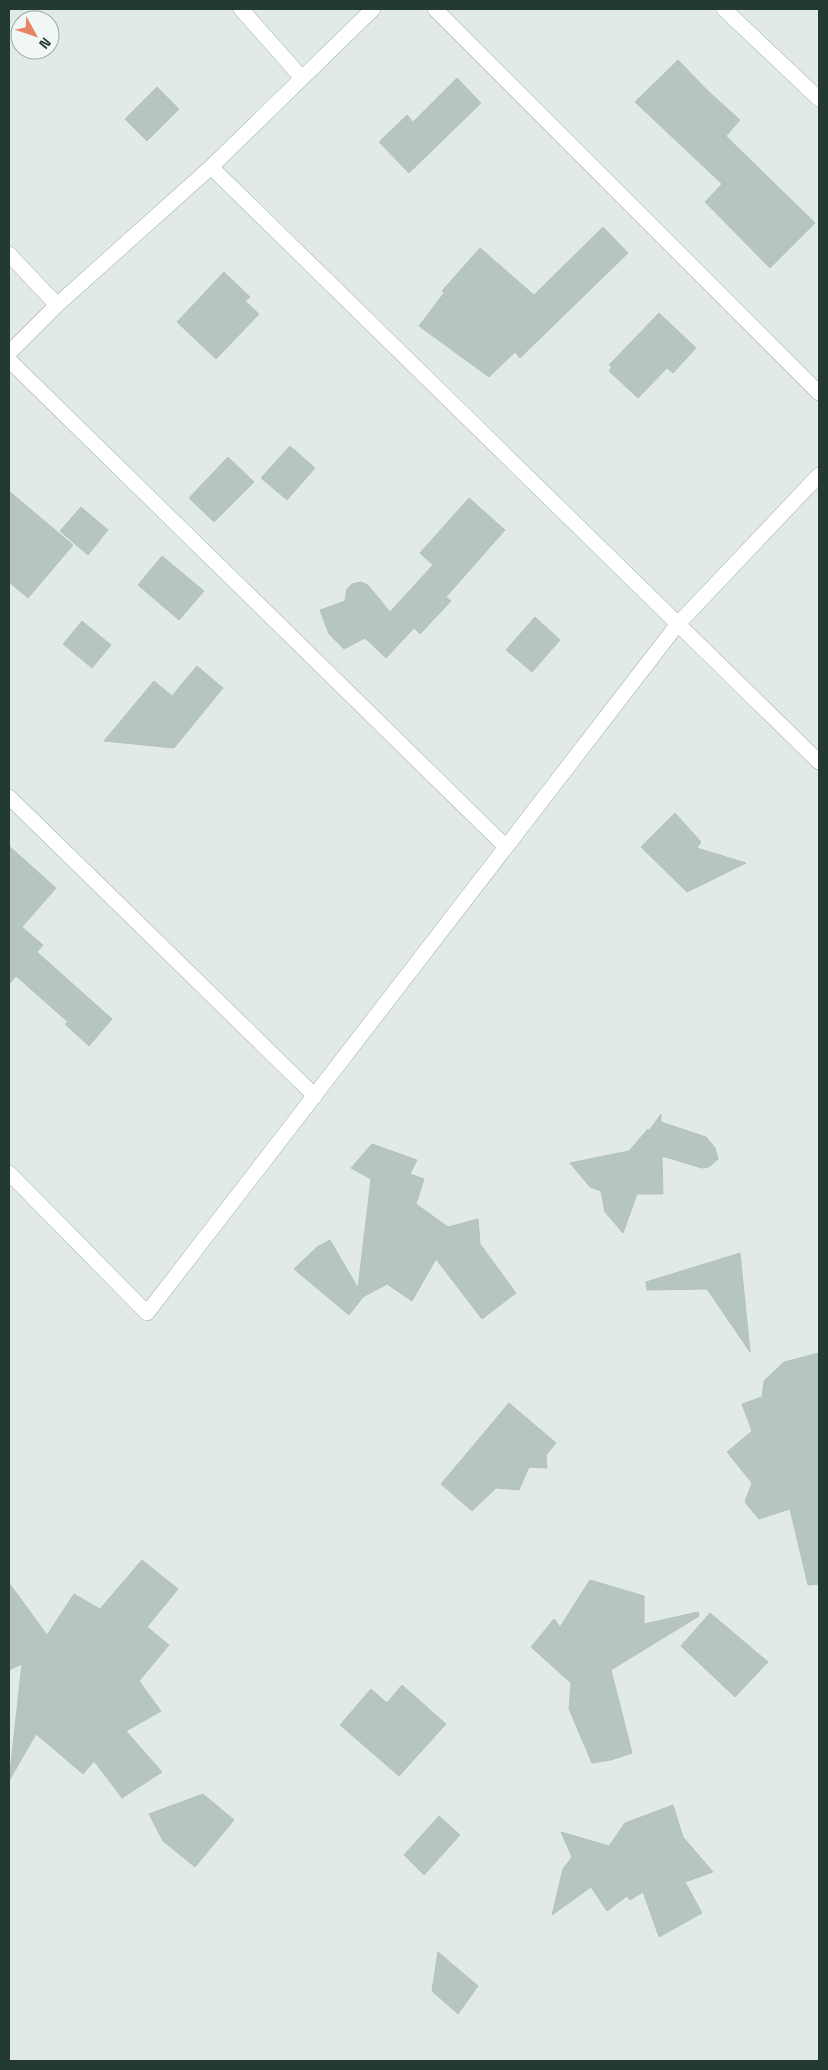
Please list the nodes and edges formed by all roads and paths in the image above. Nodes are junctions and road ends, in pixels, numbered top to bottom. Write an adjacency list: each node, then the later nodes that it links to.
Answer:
1 (241, 9): 5 (street)
2 (373, 9): 5 (street)
3 (435, 9): 12 (street)
4 (724, 9): 6 (street)
5 (302, 78): 7 (street)
6 (819, 99)
7 (211, 167): 9 (street); 14 (street)
8 (9, 254): 9 (street)
9 (57, 305): 10 (street)
10 (9, 353)
11 (9, 360): 17 (street)
12 (819, 392)
13 (819, 475): 14 (street)
14 (677, 625): 15 (street); 17 (street)
15 (819, 762)
16 (9, 797): 18 (street)
17 (506, 847): 18 (street)
18 (314, 1096): 19 (street)
19 (9, 1172)

